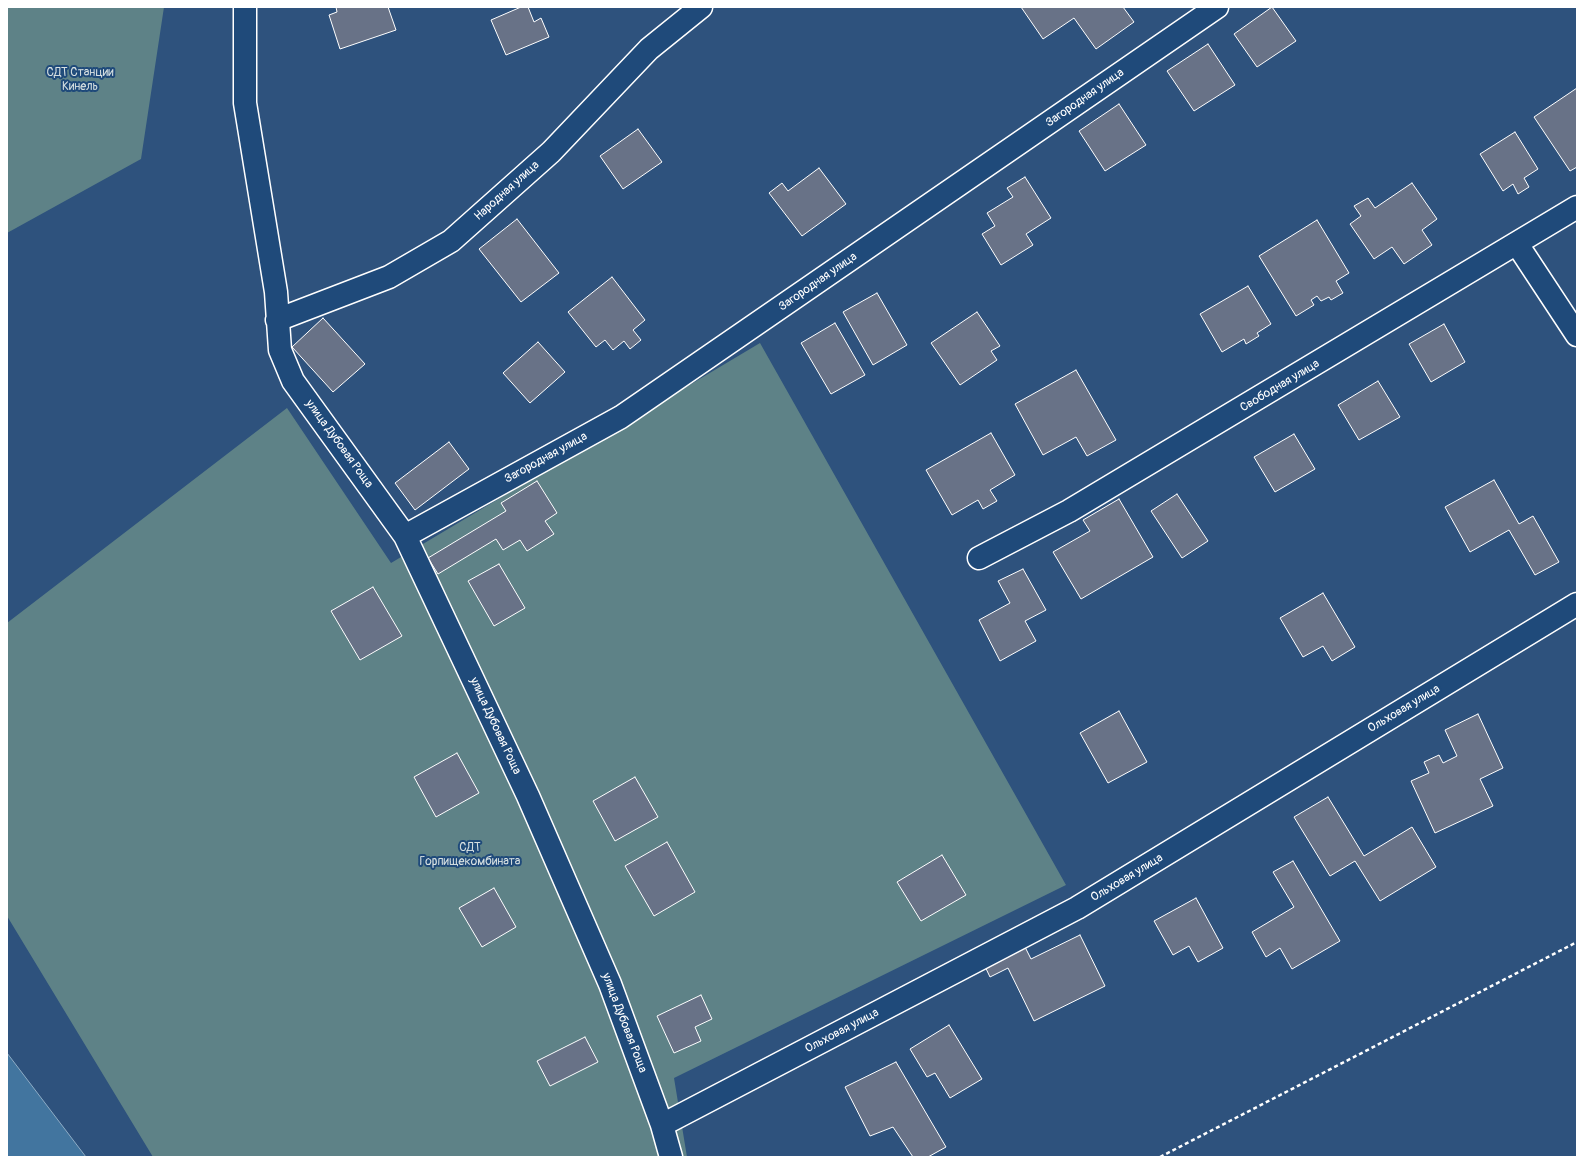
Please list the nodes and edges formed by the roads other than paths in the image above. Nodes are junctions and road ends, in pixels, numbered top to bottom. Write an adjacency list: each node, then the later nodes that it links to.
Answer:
1 (245, 7): 6 (street, улица Дубовая Роща)
2 (700, 7): 6 (street, Народная улица)
3 (1217, 7): 8 (street, Загородная улица)
4 (1577, 207): 5 (street, Свободная улица)
5 (1517, 244): 7 (street); 9 (street, Свободная улица)
6 (277, 320): 8 (street, улица Дубовая Роща)
7 (1577, 335)
8 (405, 536): 11 (street, улица Дубовая Роща)
9 (980, 558)
10 (1577, 604): 11 (street, Ольховая улица)
11 (662, 1125): 12 (street, улица Дубовая Роща)
12 (671, 1157)

